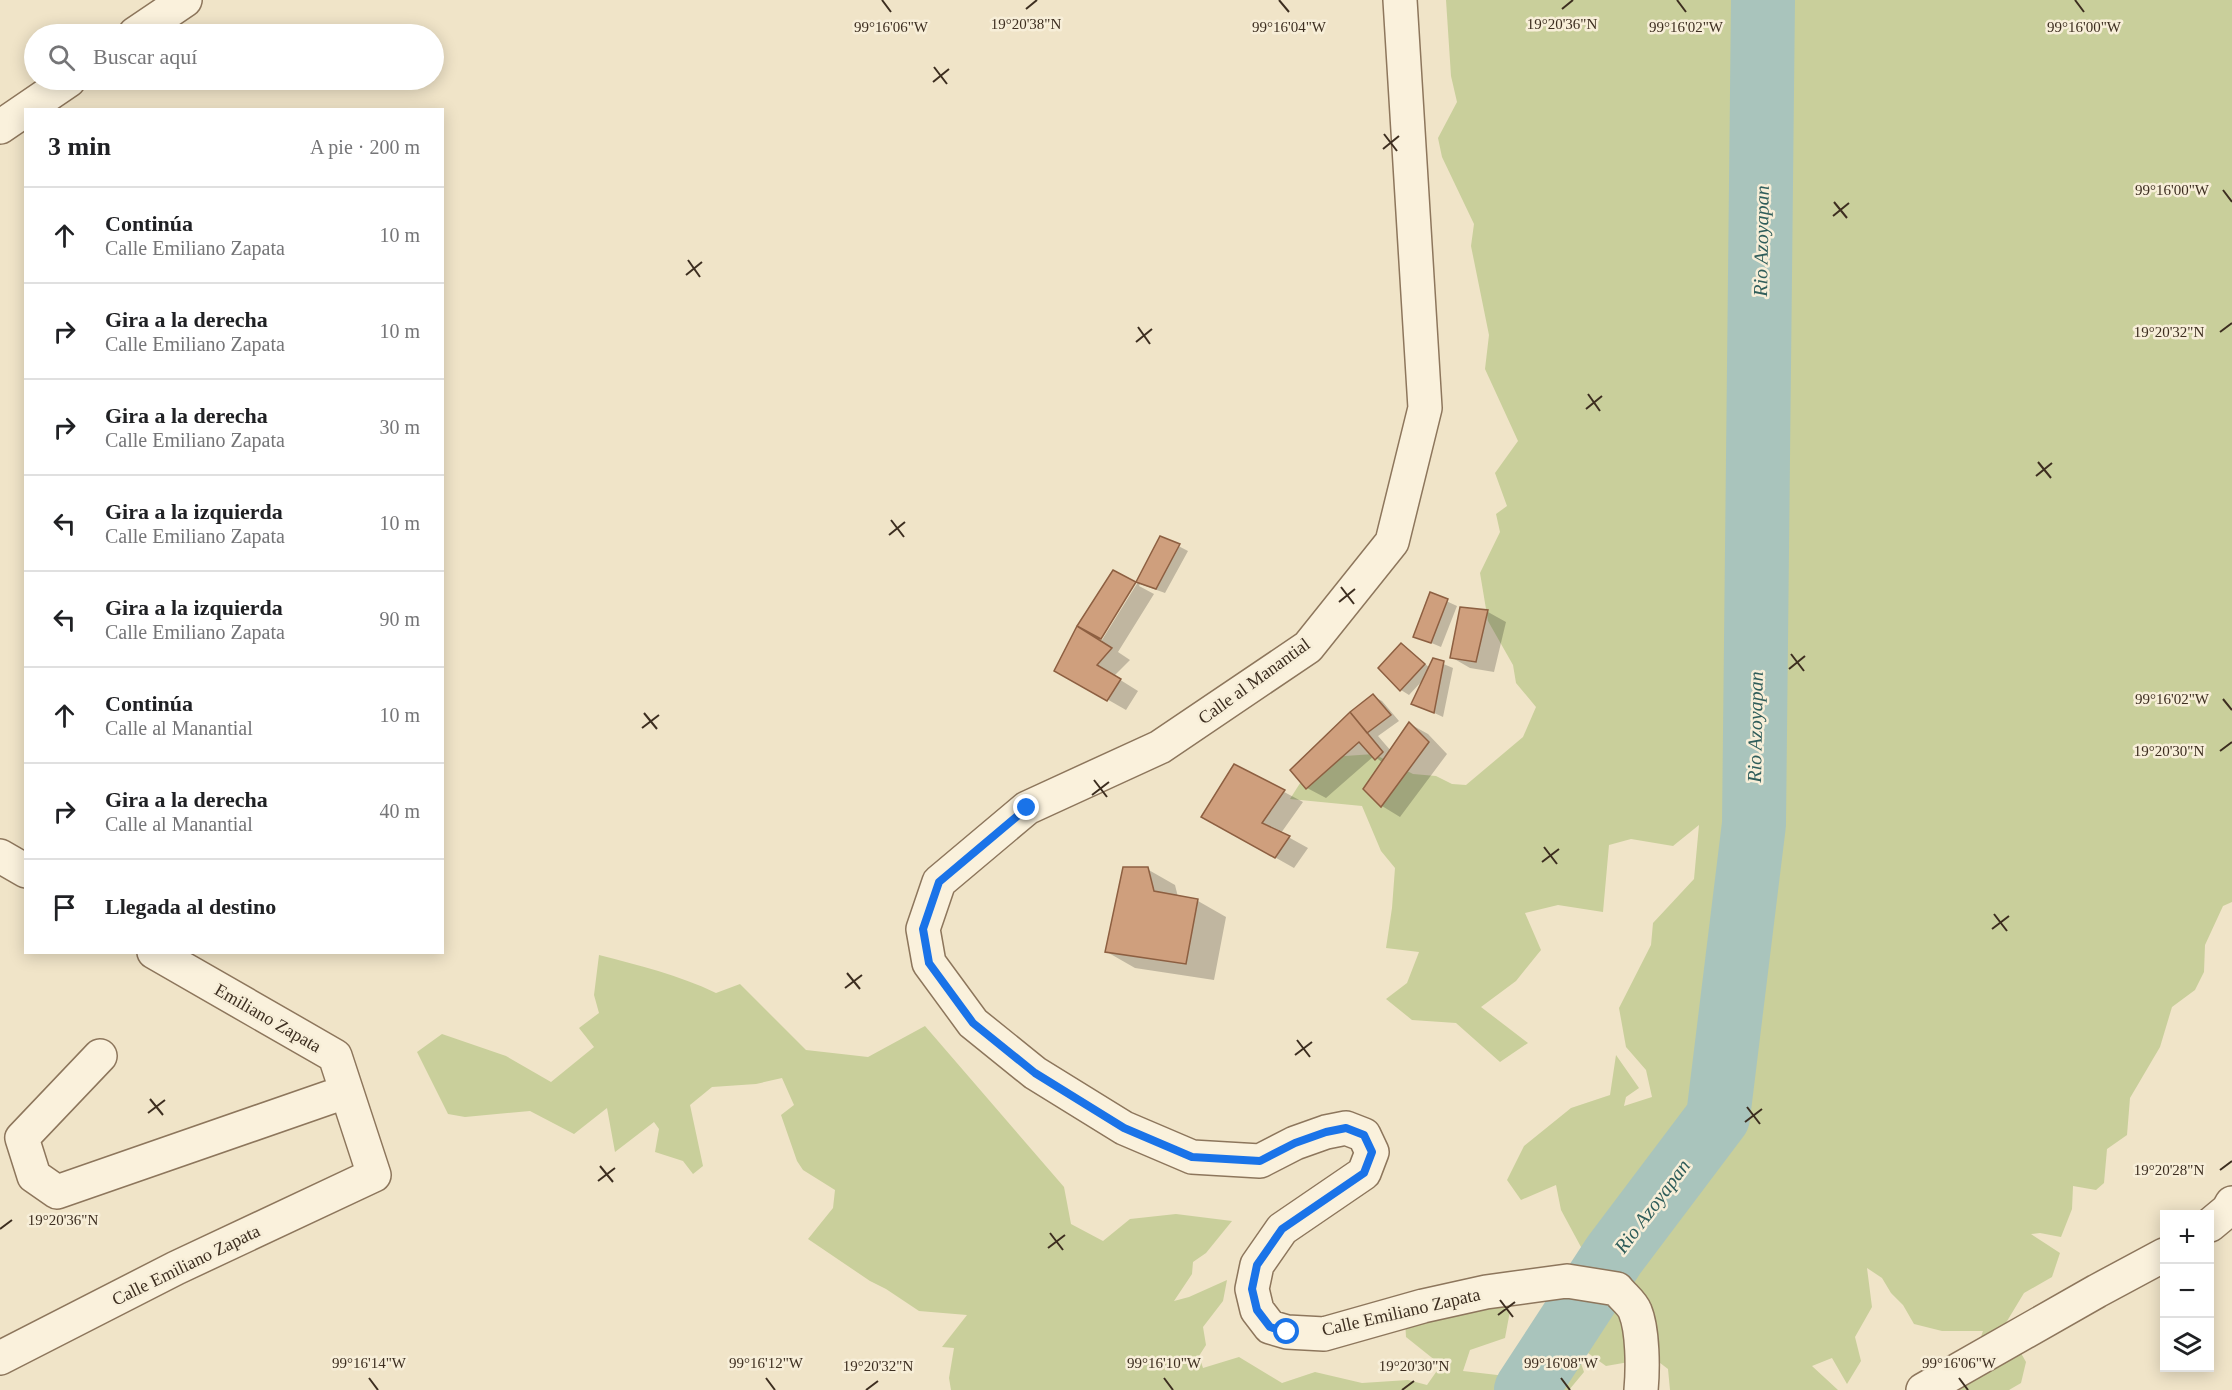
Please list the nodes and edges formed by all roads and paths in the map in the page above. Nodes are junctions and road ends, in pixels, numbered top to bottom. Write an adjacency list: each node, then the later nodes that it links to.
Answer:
1 (185, 0): 3 (street)
2 (1400, 0): 11 (street, Calle al Manantial)
3 (150, 24)
4 (54, 90): 5 (street)
5 (28, 108)
6 (24, 111): 7 (street)
7 (0, 127)
8 (0, 856): 9 (street)
9 (24, 870)
10 (157, 954): 13 (street, Emiliano Zapata)
11 (947, 990): 19 (street, Calle Emiliano Zapata)
12 (100, 1056): 13 (street)
13 (345, 1092): 14 (street, Emiliano Zapata)
14 (374, 1175): 18 (street, Calle Emiliano Zapata)
15 (2232, 1203): 16 (street)
16 (2214, 1222)
17 (2160, 1257): 20 (street)
18 (0, 1358)
19 (1641, 1390)
20 (1923, 1390)

